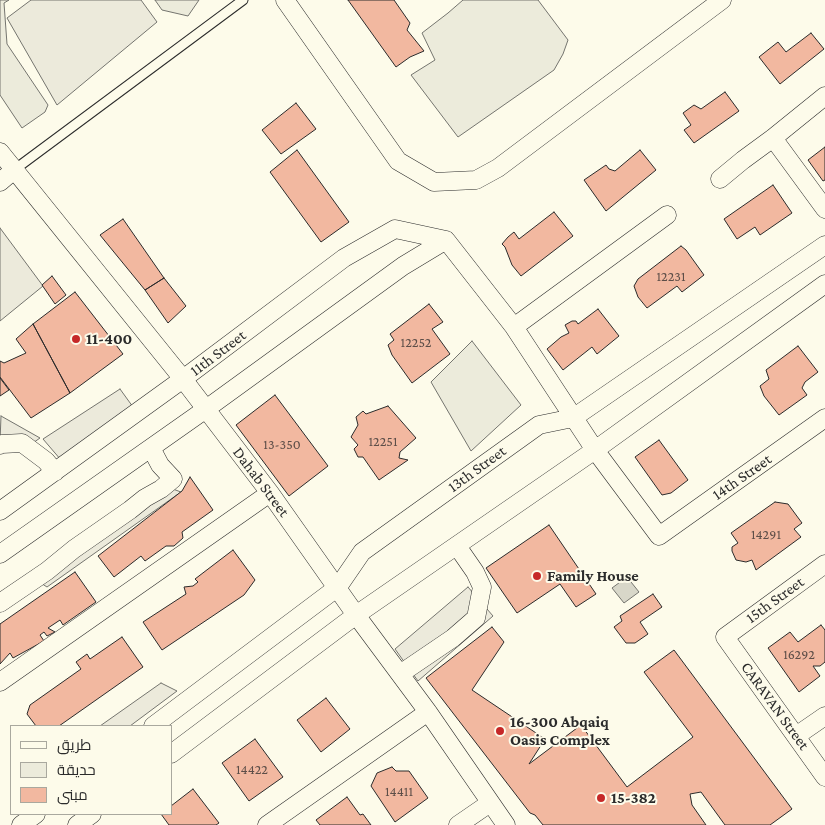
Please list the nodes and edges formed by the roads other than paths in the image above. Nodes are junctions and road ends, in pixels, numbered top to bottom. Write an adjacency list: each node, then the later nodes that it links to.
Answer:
1 (243, 0): 7 (lane)
2 (285, 0): 3 (street)
3 (722, 0)
4 (825, 96): 5 (street)
5 (773, 138): 8 (street); 10 (street)
6 (0, 152): 7 (street, Dahab Street)
7 (14, 170): 9 (street); 16 (street, Dahab Street)
8 (720, 179)
9 (0, 182)
10 (825, 209)
11 (667, 215): 15 (street)
12 (446, 240): 15 (street); 16 (street, 11th Street); 17 (street)
13 (825, 245): 18 (street, 13th Street)
14 (825, 284): 22 (street)
15 (514, 327): 18 (street)
16 (183, 379): 17 (street, Dahab Street); 23 (street, 11th Street)
17 (206, 409): 21 (street); 24 (street, Dahab Street)
18 (573, 418): 22 (street); 29 (street, 13th Street)
19 (825, 418): 22 (street, 14th Street)
20 (0, 445): 23 (street)
21 (151, 448): 27 (street); 30 (street)
22 (595, 450): 26 (street)
23 (55, 472): 25 (street, 11th Street)
24 (270, 492): 29 (street, Dahab Street); 34 (street)
25 (0, 511)
26 (457, 546): 31 (street); 33 (street)
27 (0, 554)
28 (825, 564): 32 (street, 15th Street)
29 (338, 588): 31 (street, Dahab Street); 37 (street, 13th Street)
30 (0, 603)
31 (356, 615): 33 (street, Dahab Street); 39 (street)
32 (725, 636): 38 (street, CARAVAN Street)
33 (400, 674): 35 (street, Dahab Street)
34 (0, 682)
35 (428, 712): 41 (street, Dahab Street); 47 (street)
36 (825, 716): 38 (street)
37 (154, 725)
38 (796, 736): 40 (street, CARAVAN Street)
39 (172, 753)
40 (825, 776)
41 (490, 803): 44 (street, Dahab Street); 48 (street)
42 (35, 815): 45 (street)
43 (91, 815): 46 (street)
44 (500, 823)
45 (21, 825)
46 (77, 825)
47 (267, 825)
48 (458, 825)

